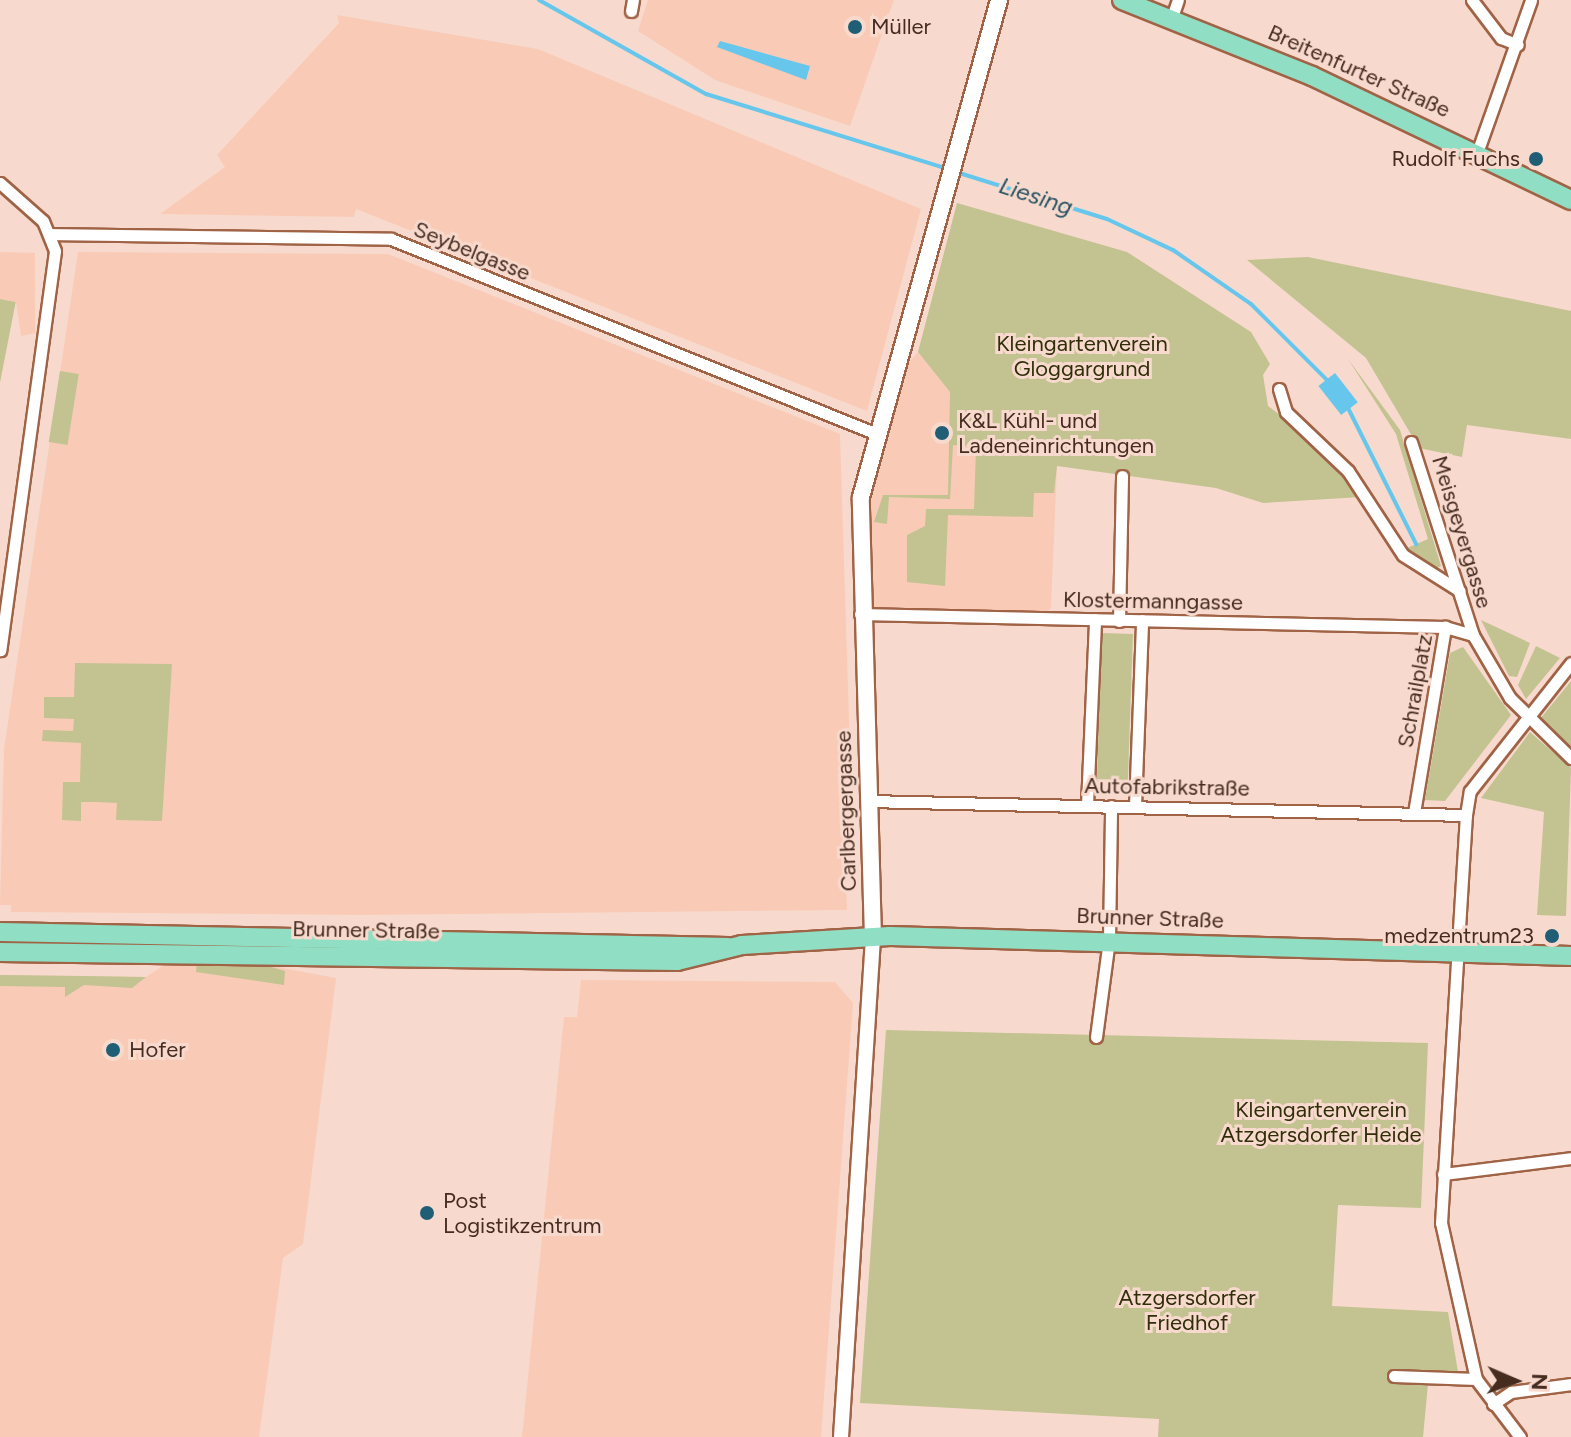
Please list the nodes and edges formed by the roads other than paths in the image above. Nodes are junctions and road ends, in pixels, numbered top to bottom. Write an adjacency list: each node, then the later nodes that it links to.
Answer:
1 (999, 0): 12 (main road, Carlbergergasse)
2 (1122, 0): 5 (main road, Breitenfurter Straße)
3 (1472, 0): 6 (street)
4 (1531, 0): 6 (street)
5 (1175, 9): 7 (main road, Breitenfurter Straße)
6 (1518, 45): 7 (street)
7 (1478, 150): 9 (main road, Breitenfurter Straße)
8 (0, 183): 10 (street)
9 (1571, 200)
10 (51, 234): 12 (street, Seybelgasse); 22 (street)
11 (1279, 389): 15 (street)
12 (877, 434): 16 (main road, Carlbergergasse)
13 (1411, 442): 15 (street, Meisgeyergasse)
14 (1122, 476): 19 (street)
15 (1460, 591): 21 (street, Meisgeyergasse)
16 (859, 614): 17 (street, Klostermanngasse); 26 (main road, Carlbergergasse)
17 (1095, 619): 19 (street, Klostermanngasse); 27 (street)
18 (1142, 620): 19 (street, Klostermanngasse); 20 (street, Klostermanngasse); 29 (street)
19 (1119, 621)
20 (1445, 627): 21 (street, Schrailplatz); 30 (street, Schrailplatz)
21 (1473, 635): 24 (street)
22 (0, 650)
23 (1571, 663): 24 (street)
24 (1528, 719): 25 (street); 31 (street)
25 (1571, 758)
26 (867, 801): 27 (street, Autofabrikstraße); 33 (main road, Carlbergergasse)
27 (1087, 805): 28 (street, Autofabrikstraße)
28 (1111, 806): 29 (street, Autofabrikstraße); 34 (street)
29 (1135, 806): 30 (street, Autofabrikstraße)
30 (1414, 813): 31 (street, Autofabrikstraße)
31 (1466, 815): 37 (street)
32 (0, 932): 35 (main road, Brunner Straße)
33 (873, 938): 34 (main road, Brunner Straße); 35 (main road, Brunner Straße); 46 (street, Carlbergergasse)
34 (1109, 940): 37 (main road, Brunner Straße); 39 (street)
35 (728, 947): 36 (main road, Brunner Straße)
36 (0, 952)
37 (1457, 952): 38 (main road, Brunner Straße); 41 (street)
38 (1571, 956)
39 (1096, 1037)
40 (1571, 1158): 41 (street)
41 (1443, 1174): 43 (street)
42 (1394, 1376): 43 (street)
43 (1476, 1379): 45 (street)
44 (1571, 1384): 45 (street)
45 (1493, 1404): 47 (street)
46 (841, 1437)
47 (1520, 1437)

